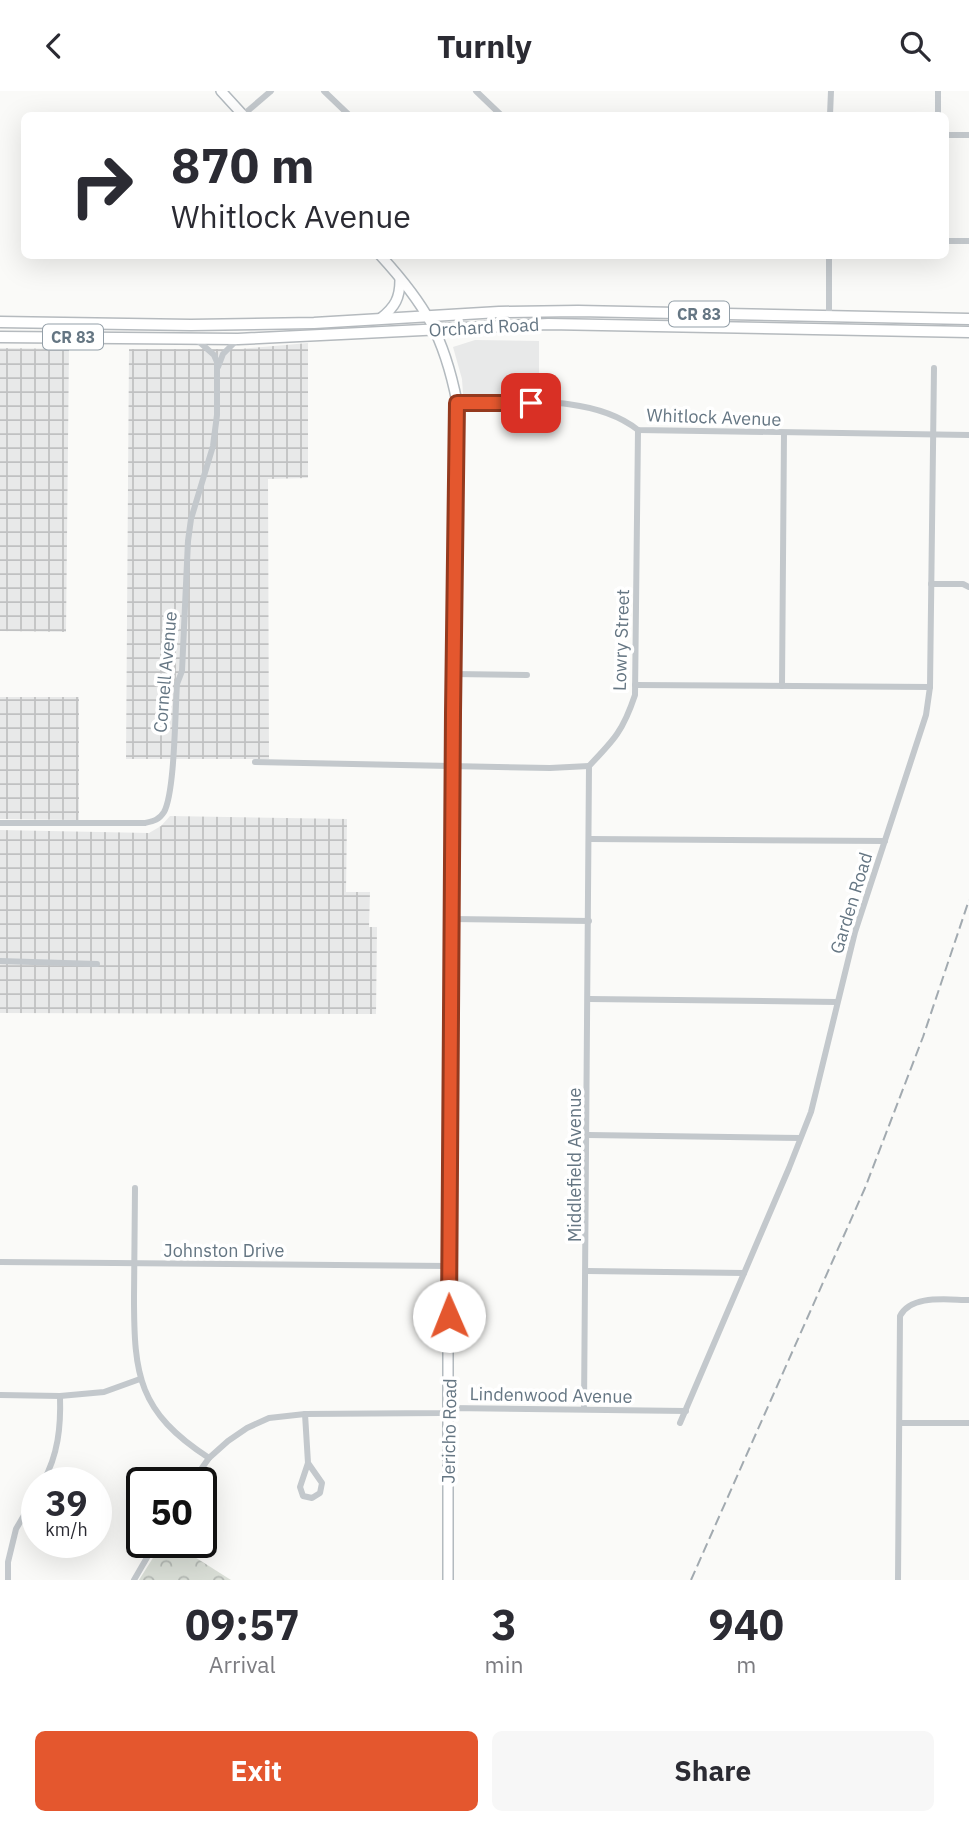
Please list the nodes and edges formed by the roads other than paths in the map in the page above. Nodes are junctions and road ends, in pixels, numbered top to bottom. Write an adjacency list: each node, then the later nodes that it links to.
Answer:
1 (221, 91): 7 (main road)
2 (271, 91): 8 (street)
3 (324, 91): 9 (street)
4 (476, 91): 10 (street)
5 (831, 91): 11 (street)
6 (938, 91): 12 (street)
7 (240, 112)
8 (246, 112)
9 (346, 112)
10 (498, 112)
11 (830, 112)
12 (938, 112)
13 (949, 135): 14 (street)
14 (969, 135)
15 (949, 241): 16 (street)
16 (969, 241)
17 (383, 259): 19 (main road, Jericho Road)
18 (830, 259): 21 (street)
19 (400, 280): 20 (main road, Jericho Road); 22 (main road)
20 (429, 316): 21 (main road, Orchard Road / CR 83); 22 (main road, Orchard Road / CR 83); 25 (main road, Jericho Road)
21 (829, 317): 23 (main road, Orchard Road / CR 83)
22 (381, 318): 24 (main road, Orchard Road / CR 83)
23 (969, 319)
24 (0, 322)
25 (435, 330): 26 (main road, Orchard Road / CR 83); 29 (main road, Orchard Road / CR 83); 32 (main road, Jericho Road)
26 (969, 332)
27 (0, 337): 28 (main road, Orchard Road / CR 83)
28 (195, 339): 29 (main road, Orchard Road / CR 83); 31 (street)
29 (238, 339): 31 (street)
30 (933, 368): 35 (street, Garden Road)
31 (218, 369): 47 (street, Cornell Avenue)
32 (457, 403): 33 (street, Whitlock Avenue); 39 (main road, Jericho Road)
33 (638, 430): 34 (street, Whitlock Avenue); 41 (street, Lowry Street)
34 (785, 433): 35 (street, Whitlock Avenue); 42 (street)
35 (933, 434): 36 (street, Whitlock Avenue); 37 (street, Garden Road)
36 (969, 435)
37 (931, 584): 38 (street); 43 (street, Garden Road)
38 (967, 584)
39 (453, 674): 40 (street); 45 (main road, Jericho Road)
40 (527, 675)
41 (635, 685): 42 (street); 46 (street, Lowry Street)
42 (782, 686): 43 (street)
43 (930, 687): 49 (street, Garden Road)
44 (255, 762): 45 (street)
45 (453, 764): 46 (street); 50 (main road, Jericho Road)
46 (589, 766): 48 (street)
47 (0, 823)
48 (590, 839): 49 (street); 51 (street)
49 (885, 841): 55 (street, Garden Road)
50 (452, 919): 51 (street); 61 (main road, Jericho Road)
51 (589, 921): 54 (street, Middlefield Avenue)
52 (0, 961): 53 (street)
53 (97, 964)
54 (589, 999): 55 (street); 56 (street, Middlefield Avenue)
55 (837, 1002): 57 (street, Garden Road)
56 (588, 1135): 57 (street); 62 (street, Middlefield Avenue)
57 (800, 1138): 63 (street, Garden Road)
58 (135, 1188): 60 (street)
59 (0, 1262): 60 (street, Johnston Drive)
60 (134, 1263): 61 (street, Johnston Drive); 65 (street)
61 (448, 1266): 68 (main road, Jericho Road)
62 (587, 1271): 63 (street); 69 (street, Middlefield Avenue)
63 (744, 1273): 70 (street, Garden Road)
64 (969, 1300): 73 (street)
65 (140, 1379): 67 (street); 75 (street)
66 (0, 1395): 67 (street)
67 (60, 1396): 77 (street)
68 (449, 1408): 69 (street, Lindenwood Avenue); 71 (street, Lindenwood Avenue); 83 (main road, Jericho Road)
69 (584, 1409): 70 (street, Lindenwood Avenue)
70 (686, 1411): 72 (street, Garden Road)
71 (305, 1414): 75 (street, Lindenwood Avenue); 76 (street)
72 (680, 1423)
73 (900, 1423): 74 (street); 84 (street)
74 (969, 1423)
75 (209, 1458): 78 (street, Lindenwood Avenue)
76 (309, 1463): 76 (street)
77 (52, 1467)
78 (203, 1467)
79 (21, 1520): 81 (street)
80 (147, 1558): 82 (street)
81 (8, 1580)
82 (134, 1580)
83 (448, 1580)
84 (898, 1580)

